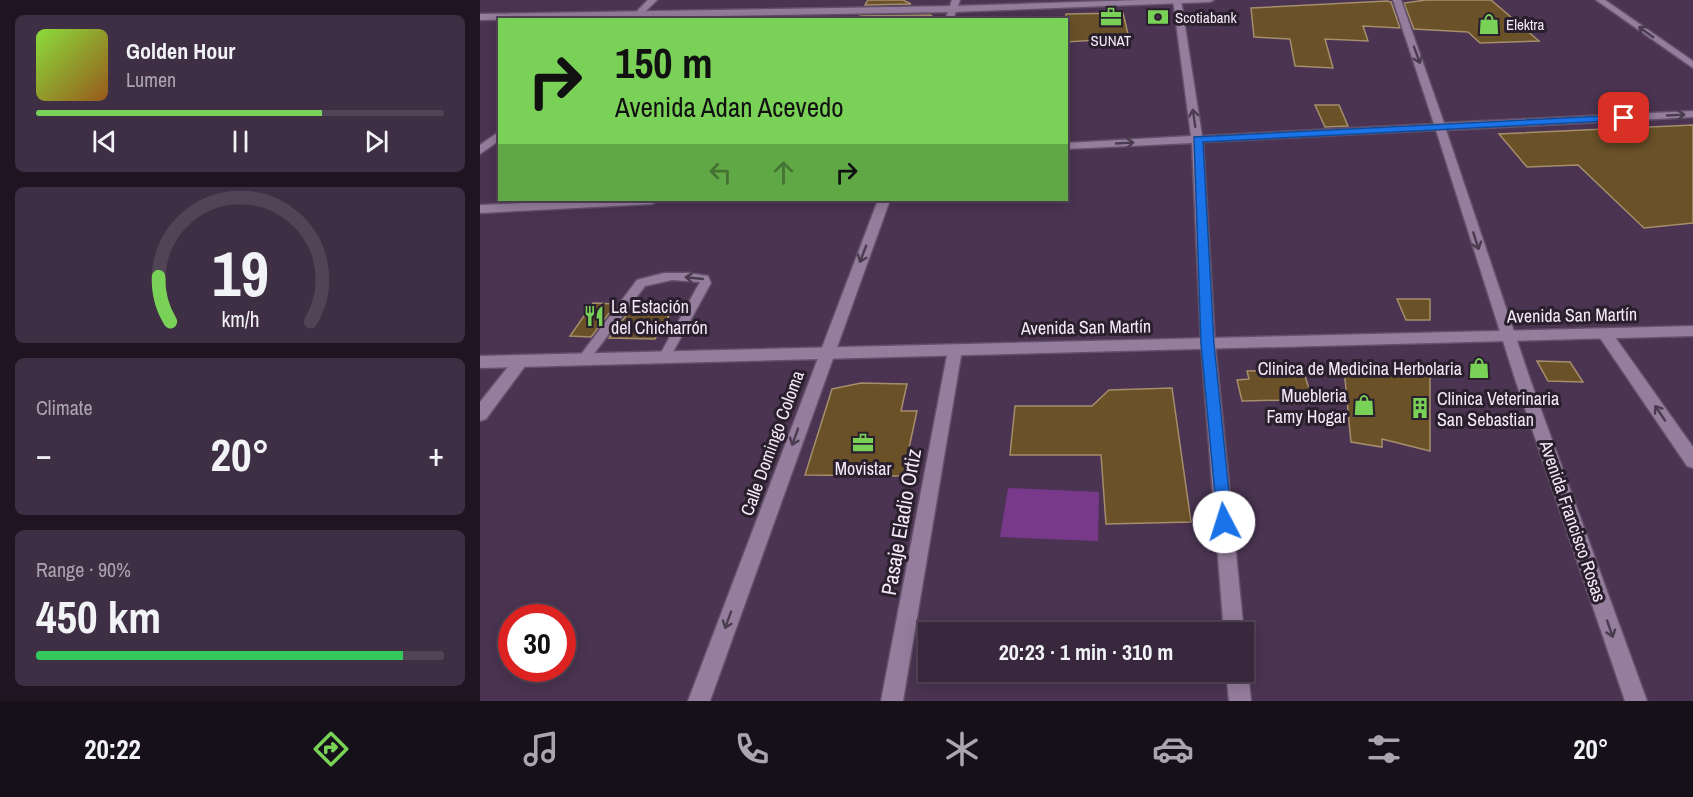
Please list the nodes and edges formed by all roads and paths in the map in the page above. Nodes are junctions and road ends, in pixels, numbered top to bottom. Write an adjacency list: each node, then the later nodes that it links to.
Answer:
1 (653, 0): 8 (street)
2 (1210, 0): 5 (street)
3 (1397, 0): 13 (street, Avenida Francisco Rosas, one-way to 13)
4 (1600, 0): 10 (street, one-way to 4)
5 (1177, 1): 6 (street); 15 (street, one-way to 5)
6 (955, 4): 8 (street)
7 (480, 17): 8 (street)
8 (635, 17)
9 (1693, 51): 10 (street)
10 (1674, 52): 11 (street)
11 (1693, 65)
12 (1693, 114): 13 (street, one-way to 12)
13 (1439, 127): 15 (street); 23 (street, Avenida Francisco Rosas, one-way to 23)
14 (498, 136): 17 (street)
15 (1197, 140): 16 (street, one-way to 15); 24 (street)
16 (1068, 146)
17 (480, 151)
18 (632, 201): 20 (street)
19 (884, 201): 26 (street, Calle Domingo Coloma, one-way to 26)
20 (480, 209)
21 (1693, 331): 22 (street, Avenida San Martín)
22 (1605, 334): 23 (street, Avenida San Martín); 32 (street, one-way to 22)
23 (1508, 336): 24 (street, Avenida San Martín); 38 (street, Avenida Francisco Rosas, one-way to 38)
24 (1208, 344): 25 (street, Avenida San Martín); 33 (street)
25 (955, 350): 26 (street, Avenida San Martín); 36 (street, Pasaje Eladio Ortiz)
26 (825, 354): 27 (street, Avenida San Martín); 35 (street, Calle Domingo Coloma, one-way to 35)
27 (664, 358): 28 (street, Avenida San Martín); 28 (lane, one-way to 28)
28 (583, 360): 29 (street, Avenida San Martín)
29 (521, 361): 30 (street, Avenida San Martín); 31 (street)
30 (480, 362)
31 (480, 414)
32 (1693, 461)
33 (1233, 622)
34 (1239, 682): 37 (street)
35 (699, 701)
36 (892, 701)
37 (1240, 701)
38 (1636, 701)

